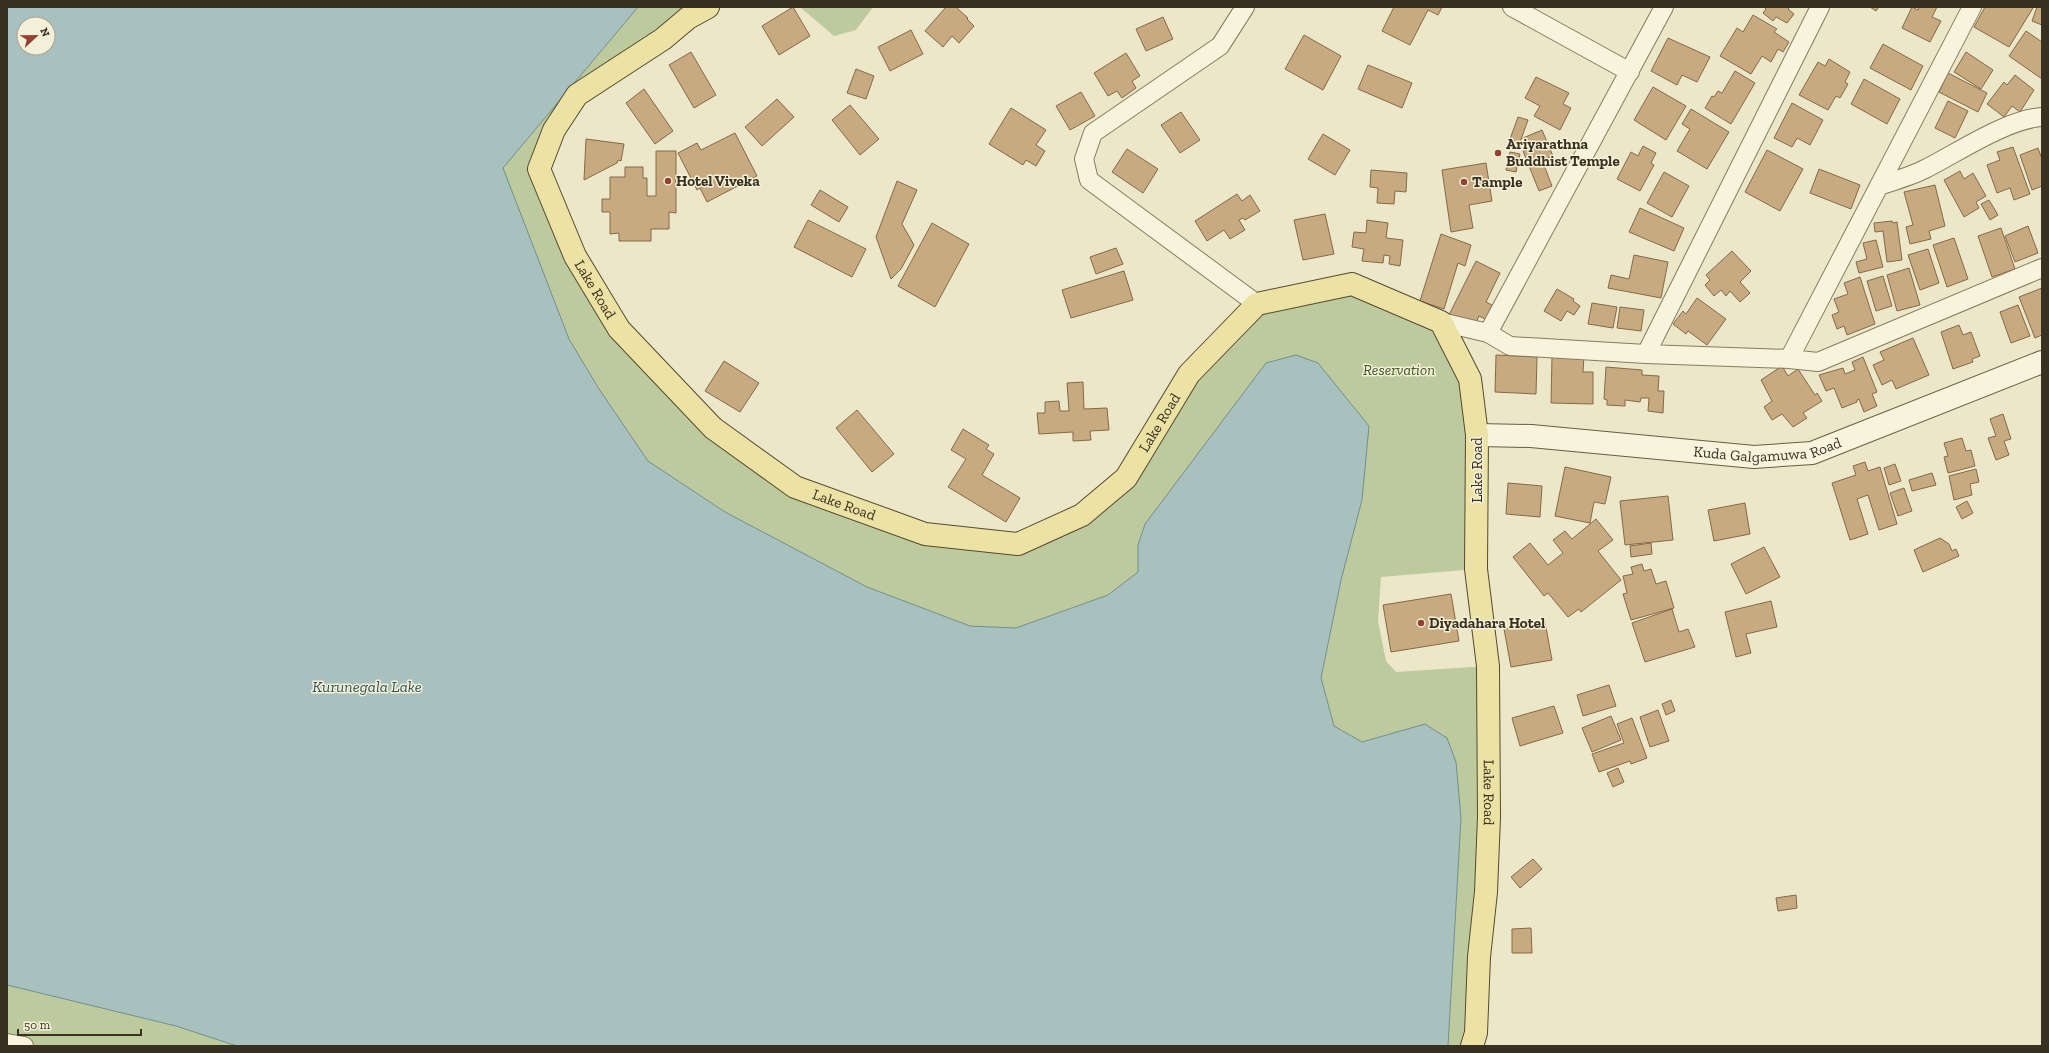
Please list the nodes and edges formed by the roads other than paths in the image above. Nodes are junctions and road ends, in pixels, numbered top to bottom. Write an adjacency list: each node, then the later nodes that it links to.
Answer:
1 (708, 7): 11 (main road, Lake Road)
2 (1245, 7): 11 (street)
3 (1512, 7): 7 (street)
4 (1664, 7): 7 (street)
5 (1820, 7): 14 (street)
6 (1972, 7): 9 (street)
7 (1630, 72): 13 (street)
8 (2042, 117): 9 (street)
9 (1879, 186): 15 (street)
10 (2042, 268): 15 (street)
11 (1257, 304): 12 (main road)
12 (1440, 322): 13 (street); 17 (main road, Lake Road)
13 (1488, 333): 14 (street)
14 (1646, 354): 15 (street)
15 (1789, 358)
16 (2042, 362): 17 (street, Kuda Galgamuwa Road)
17 (1477, 435): 20 (main road, Lake Road)
18 (7, 1043): 19 (street)
19 (24, 1046)
20 (1472, 1046)

